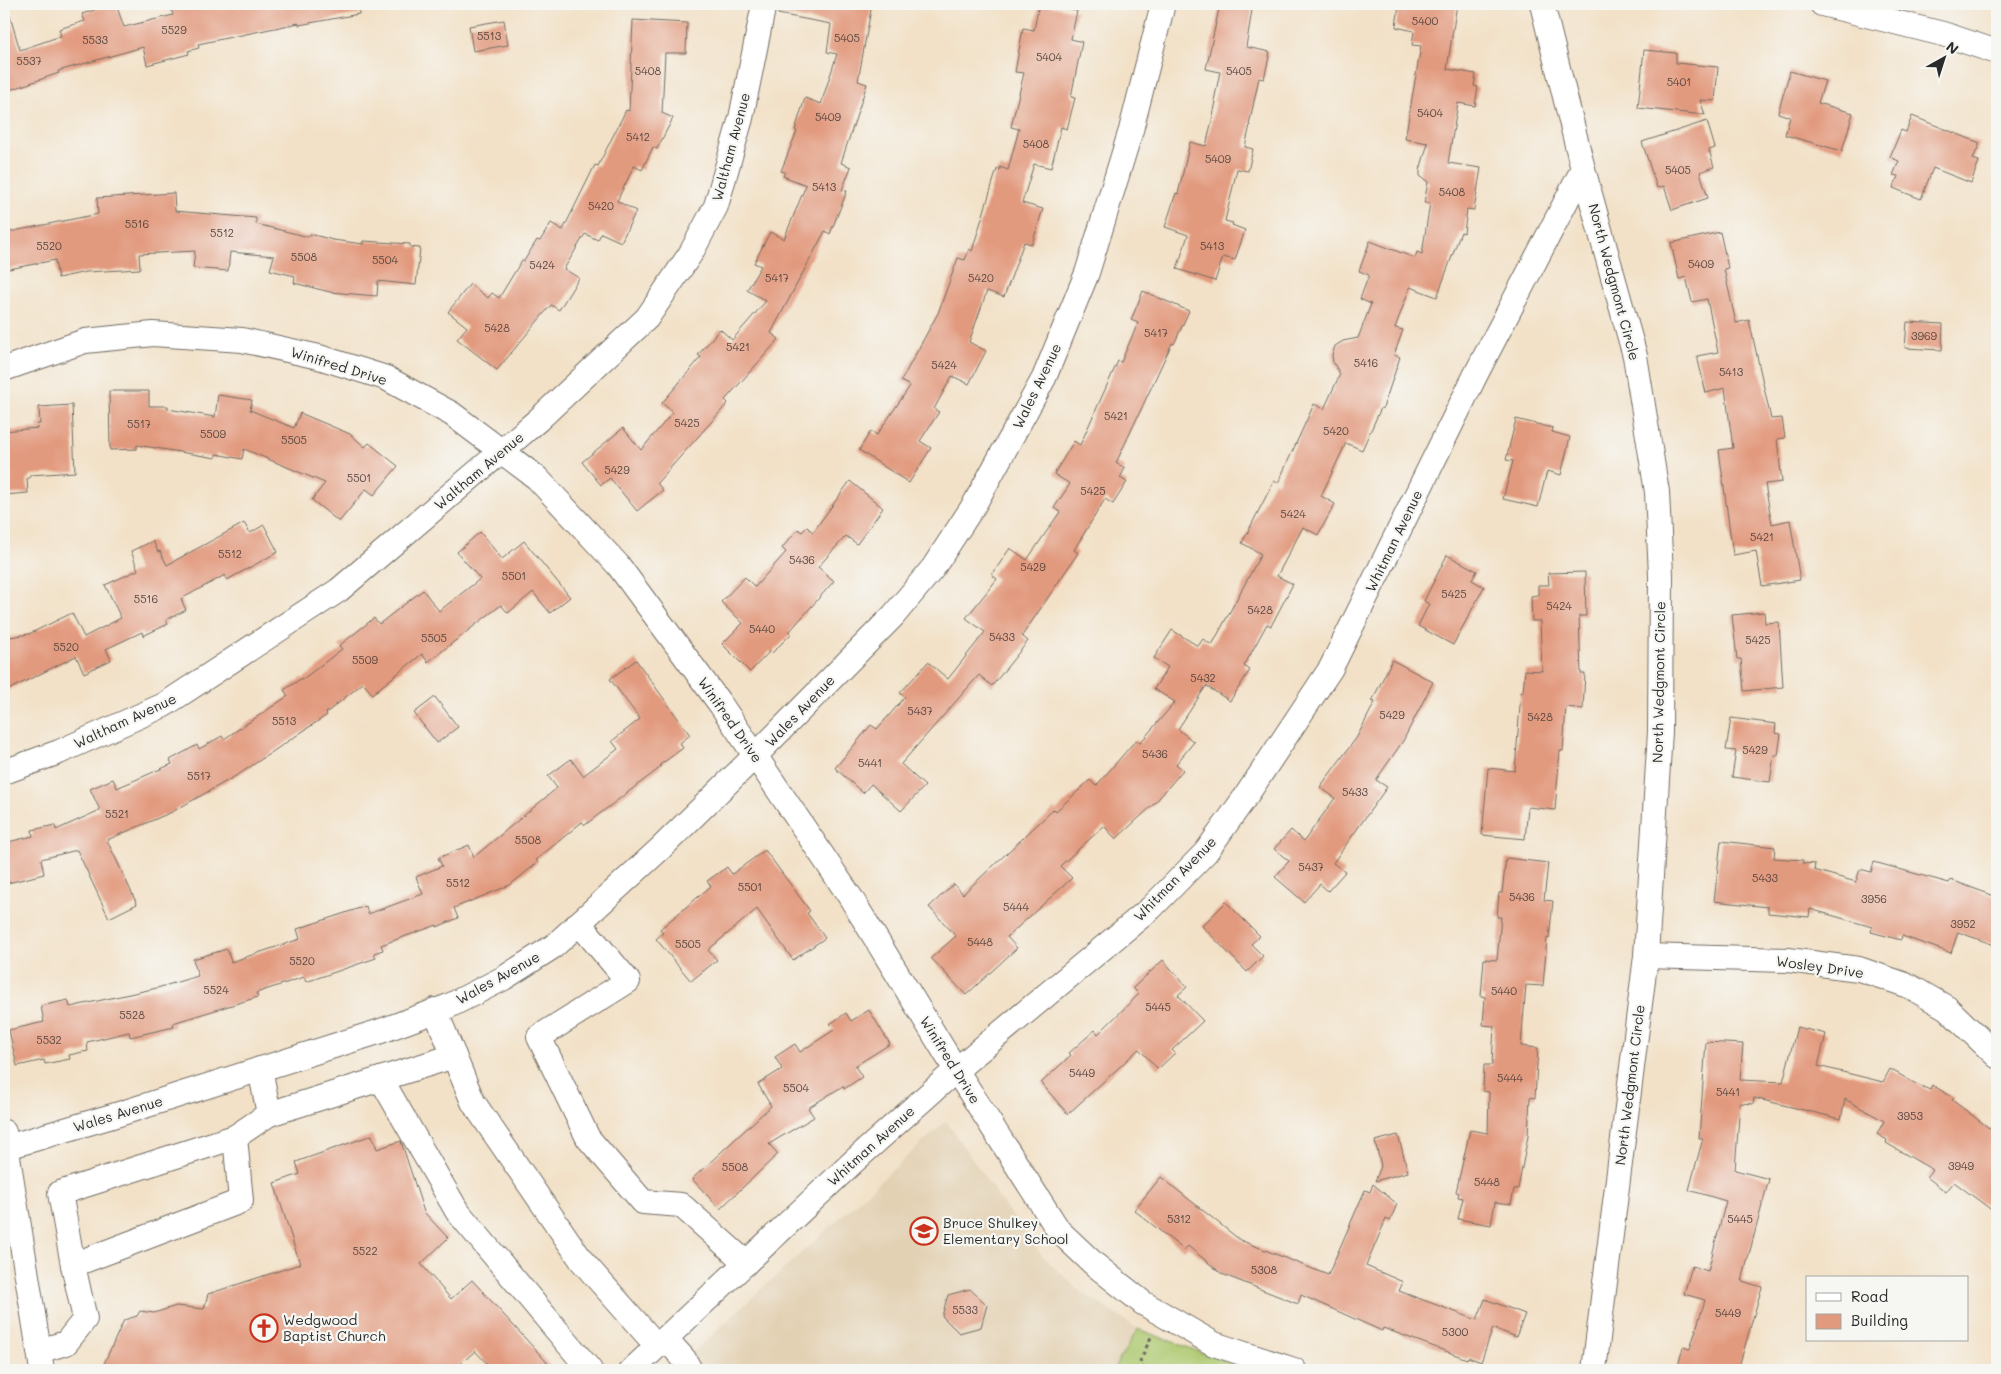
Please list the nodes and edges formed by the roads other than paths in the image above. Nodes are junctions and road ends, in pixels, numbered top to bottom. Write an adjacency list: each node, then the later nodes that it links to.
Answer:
1 (764, 4): 8 (street, Waltham Avenue)
2 (1164, 4): 9 (street, Wales Avenue)
3 (1542, 4): 6 (street, North Wedgmont Circle)
4 (1822, 4): 5 (street)
5 (1997, 52)
6 (1583, 169): 12 (street, North Wedgmont Circle); 17 (street, Whitman Avenue)
7 (4, 369): 8 (street, Winifred Drive)
8 (502, 452): 9 (street, Winifred Drive); 10 (street, Waltham Avenue)
9 (755, 756): 11 (street, Wales Avenue); 17 (street, Winifred Drive)
10 (4, 772)
11 (579, 923): 13 (street, Wales Avenue); 22 (street)
12 (1646, 956): 15 (street, Wosley Drive); 30 (street, North Wedgmont Circle)
13 (435, 1010): 14 (street); 16 (street, Wales Avenue)
14 (454, 1056): 18 (street); 24 (street)
15 (1997, 1056)
16 (260, 1069): 19 (street); 21 (street, Wales Avenue)
17 (956, 1070): 22 (street, Whitman Avenue); 29 (street, Winifred Drive)
18 (380, 1079): 19 (street); 26 (street)
19 (269, 1114): 20 (street)
20 (235, 1137): 23 (street); 23 (street)
21 (5, 1142): 25 (street)
22 (746, 1262): 24 (street, Whitman Avenue)
23 (73, 1265): 25 (street)
24 (662, 1342): 27 (street, Whitman Avenue); 28 (street)
25 (40, 1360)
26 (590, 1370)
27 (632, 1370)
28 (690, 1370)
29 (1294, 1370)
30 (1594, 1370)

